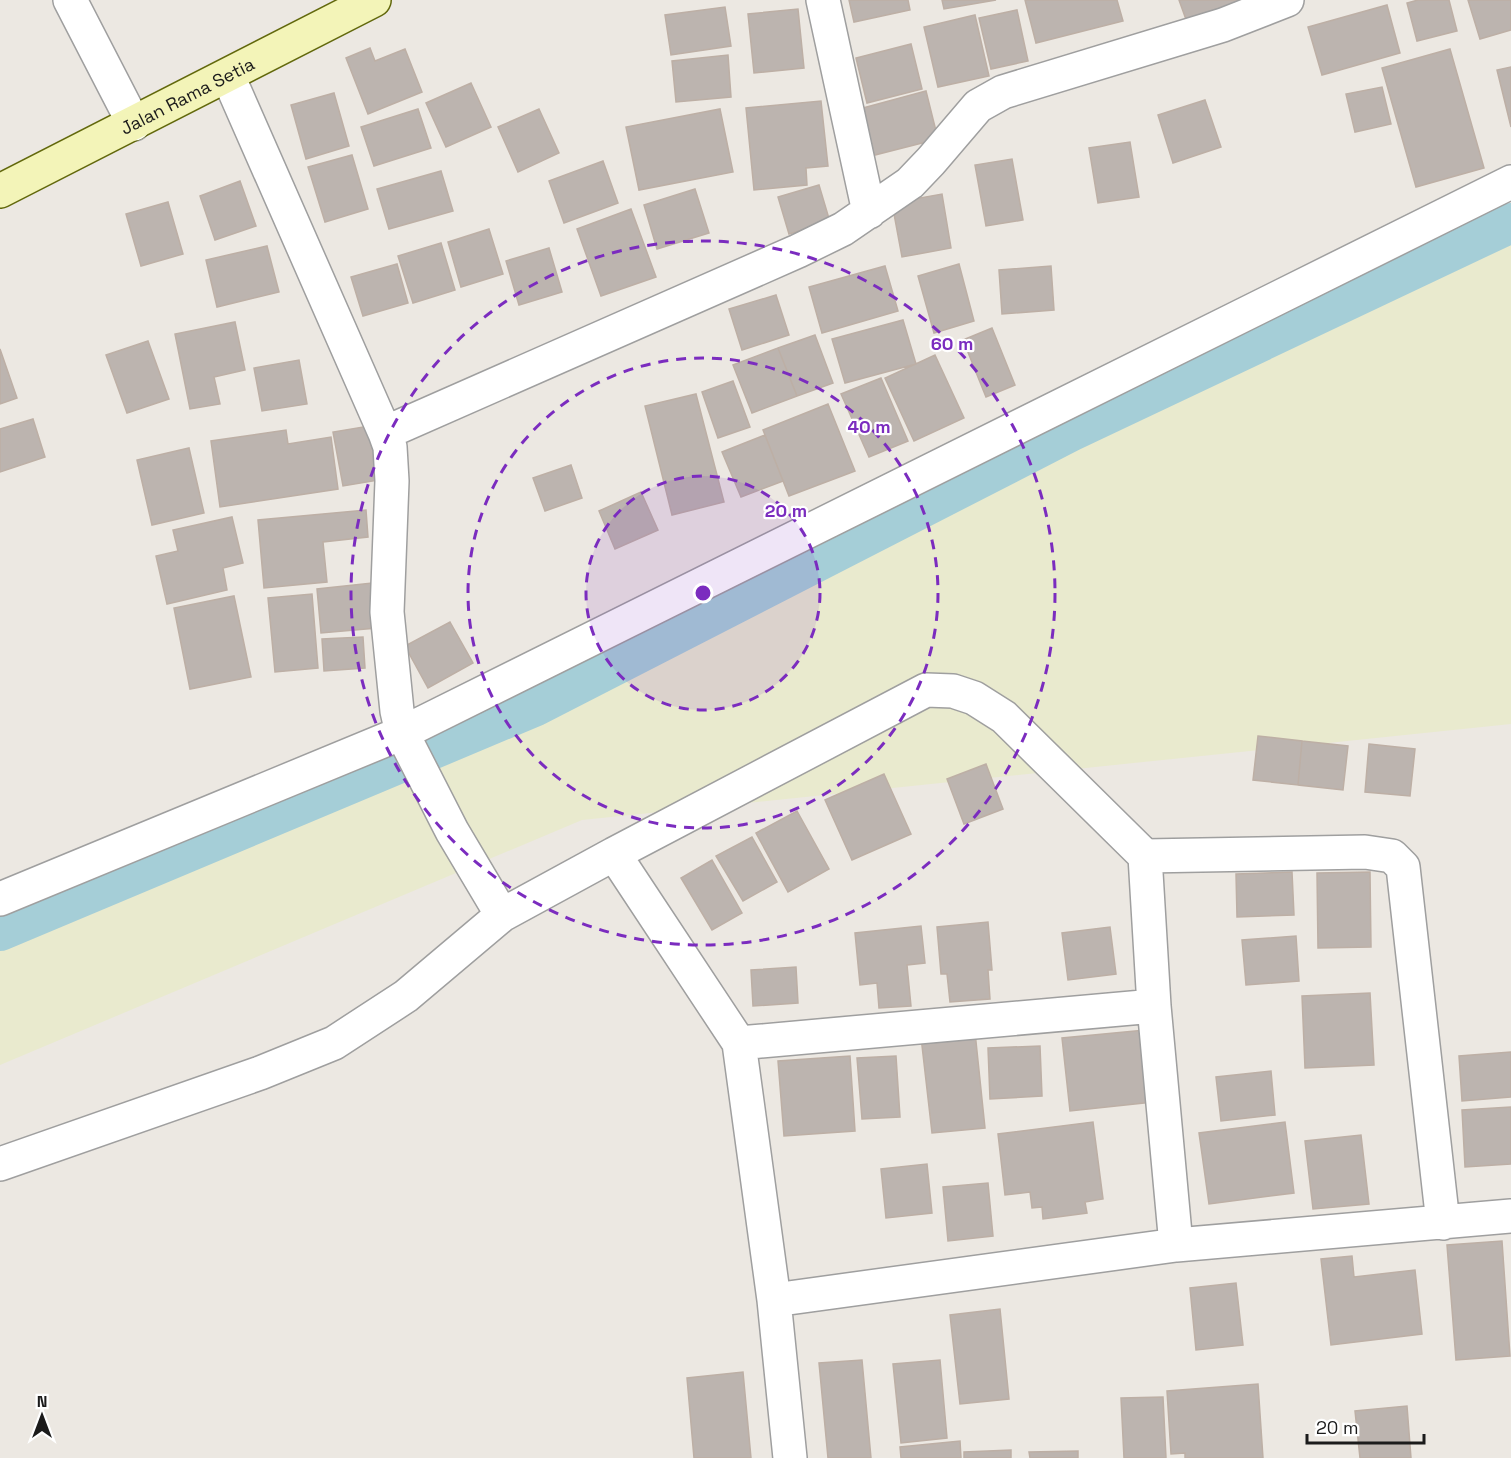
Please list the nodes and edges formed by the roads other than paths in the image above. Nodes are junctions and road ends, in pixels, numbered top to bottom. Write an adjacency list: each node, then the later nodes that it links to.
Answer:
1 (70, 0): 6 (street)
2 (374, 0): 5 (street, Jalan Rama Setia)
3 (823, 0): 9 (street)
4 (1283, 1): 9 (street)
5 (228, 76): 6 (street, Jalan Rama Setia); 10 (street)
6 (134, 124): 8 (street, Jalan Rama Setia)
7 (1511, 182): 11 (street)
8 (0, 191)
9 (869, 212): 10 (street)
10 (385, 433): 11 (street)
11 (405, 739): 14 (street); 15 (street)
12 (614, 854): 13 (street); 15 (street); 17 (street)
13 (1145, 856): 16 (street); 20 (street)
14 (0, 899)
15 (502, 915): 18 (street)
16 (1154, 1006): 17 (street); 21 (street)
17 (739, 1043): 22 (street)
18 (0, 1164)
19 (1511, 1216): 20 (street)
20 (1443, 1223): 21 (street)
21 (1176, 1245): 22 (street)
22 (774, 1300): 23 (street)
23 (790, 1458)

